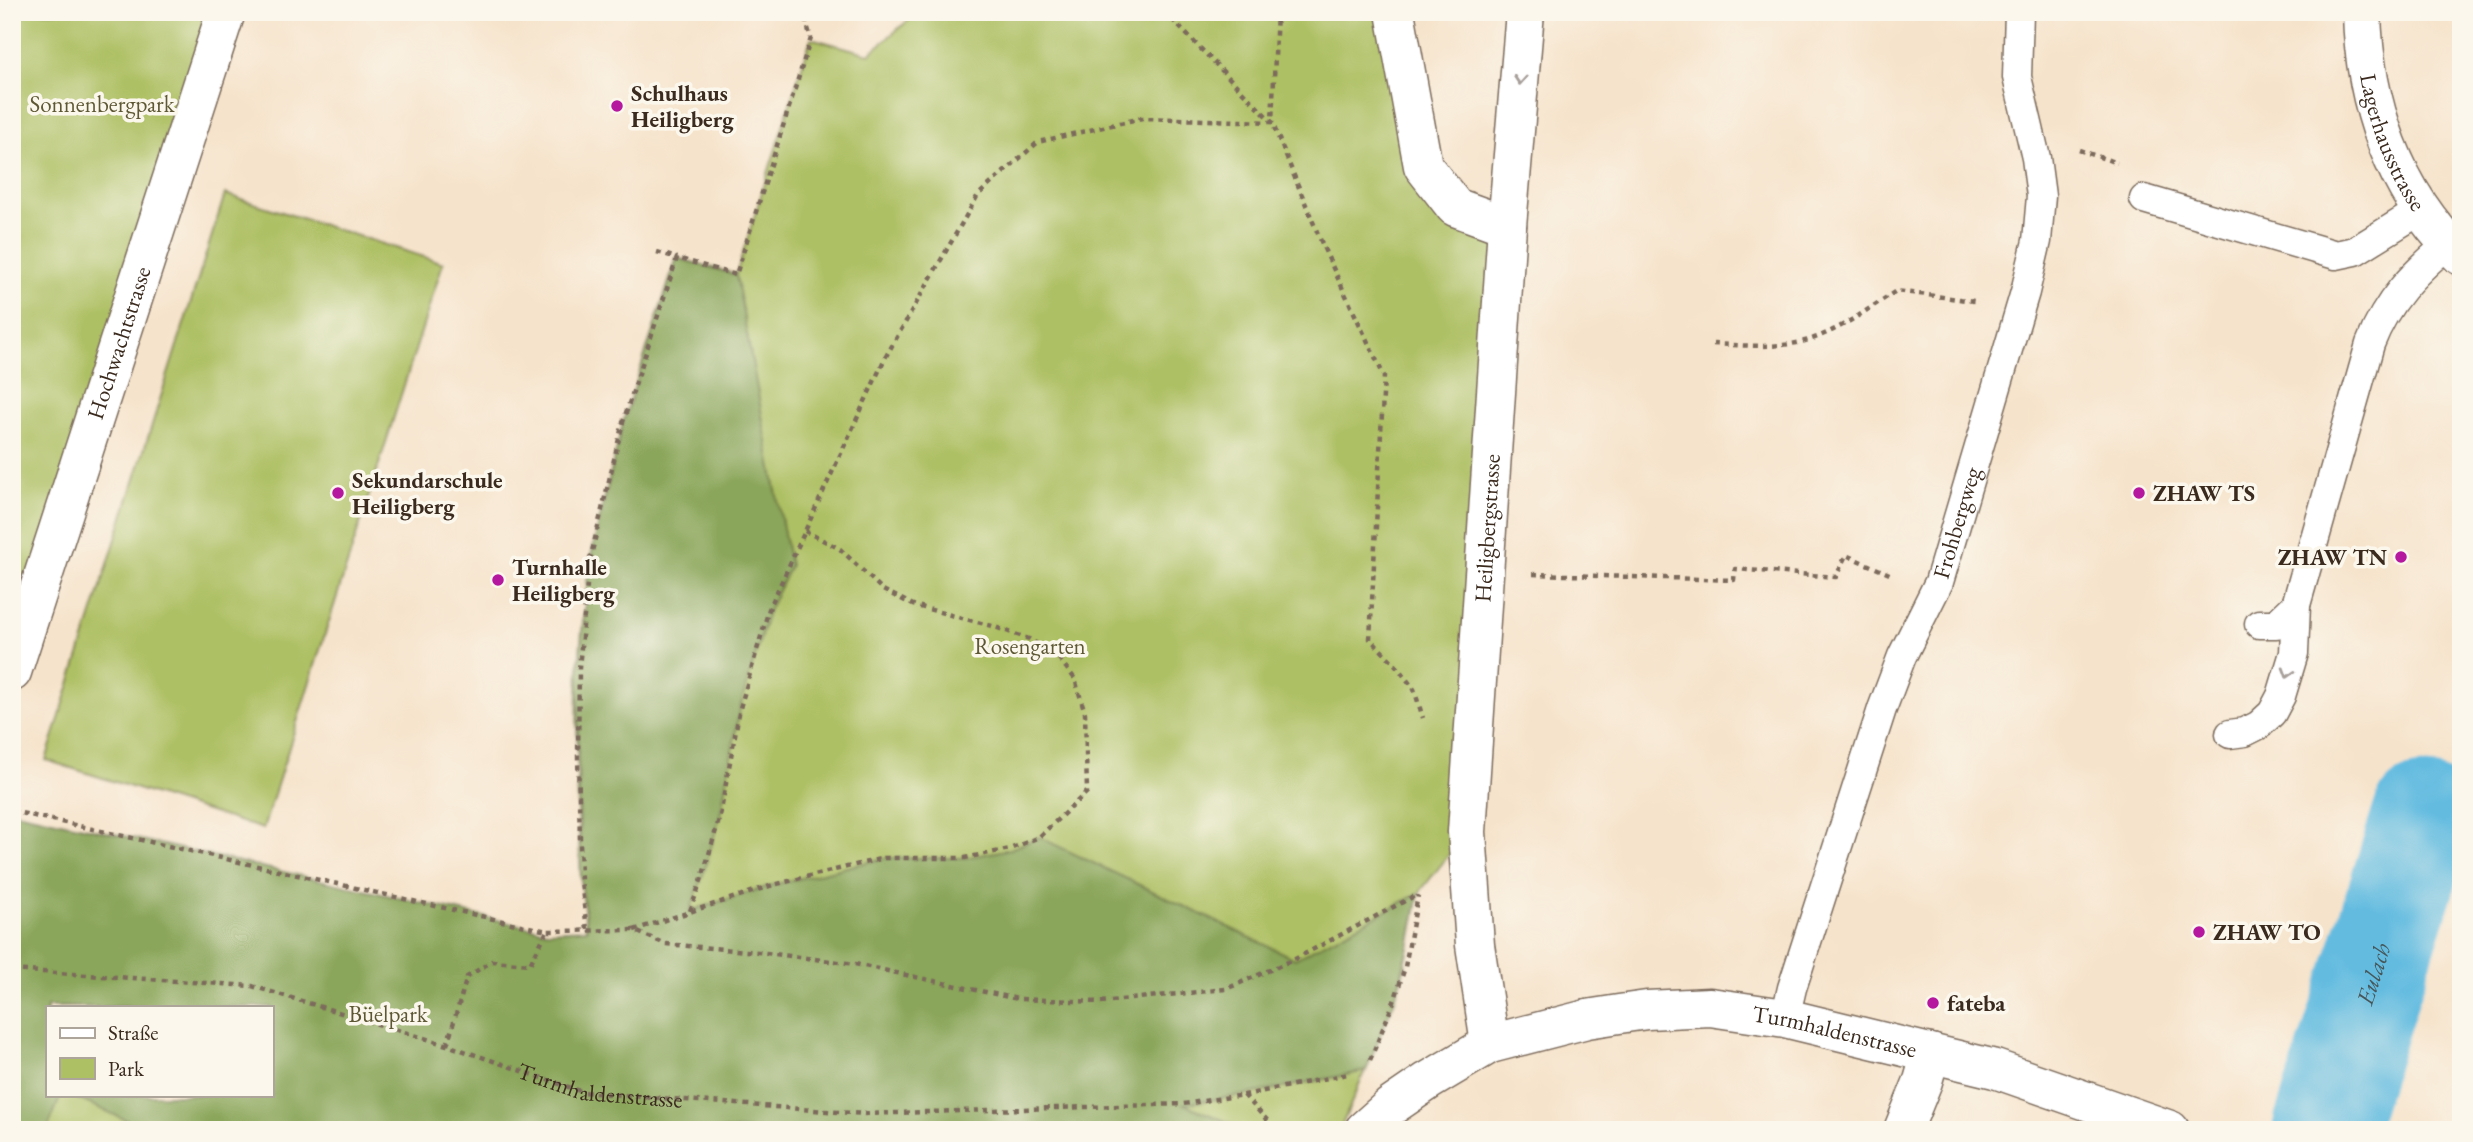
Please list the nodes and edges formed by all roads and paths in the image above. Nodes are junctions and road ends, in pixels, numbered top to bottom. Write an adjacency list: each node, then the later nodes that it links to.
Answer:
1 (226, 12): 25 (street, Hochwachtstrasse)
2 (803, 12): 17 (path)
3 (1165, 12): 9 (path)
4 (1276, 12): 9 (path)
5 (1395, 12): 14 (street)
6 (1525, 12): 14 (street, Heiligbergstrasse, one-way to 14)
7 (2019, 12): 18 (lane, Frohbergweg)
8 (2362, 12): 13 (street, Lagerhausstrasse)
9 (1272, 122): 20 (path); 26 (path)
10 (2078, 150): 11 (path)
11 (2103, 158)
12 (2144, 199): 13 (lane)
13 (2421, 211): 15 (street, Lagerhausstrasse)
14 (1507, 226): 21 (street, Heiligbergstrasse)
15 (2454, 250): 23 (lane)
16 (657, 252): 17 (path)
17 (677, 258): 32 (path)
18 (2021, 307): 19 (path); 22 (lane, Frohbergweg)
19 (1713, 344)
20 (805, 531): 31 (path); 31 (path)
21 (1485, 573): 22 (path); 37 (street, Heiligbergstrasse)
22 (1934, 593): 36 (lane, Frohbergweg)
23 (2296, 605): 24 (lane); 27 (lane, one-way to 27)
24 (2259, 624)
25 (12, 672)
26 (1423, 719)
27 (2230, 734)
28 (12, 811): 34 (path)
29 (1420, 881): 30 (path)
30 (1419, 893): 33 (path); 40 (path)
31 (690, 911): 33 (path)
32 (587, 929): 33 (path); 34 (path)
33 (633, 930)
34 (547, 931): 38 (path)
35 (12, 970): 38 (path, Turmhaldenstrasse)
36 (1785, 1018): 37 (street, Turmhaldenstrasse); 39 (street, Turmhaldenstrasse)
37 (1490, 1044): 44 (street, Turmhaldenstrasse)
38 (447, 1045): 42 (path, Turmhaldenstrasse)
39 (1931, 1053): 45 (street); 46 (street, Turmhaldenstrasse)
40 (1366, 1071)
41 (1352, 1073): 42 (path, Turmhaldenstrasse)
42 (1244, 1095): 43 (path)
43 (1276, 1130)
44 (1364, 1130)
45 (1903, 1130)
46 (2170, 1130)

